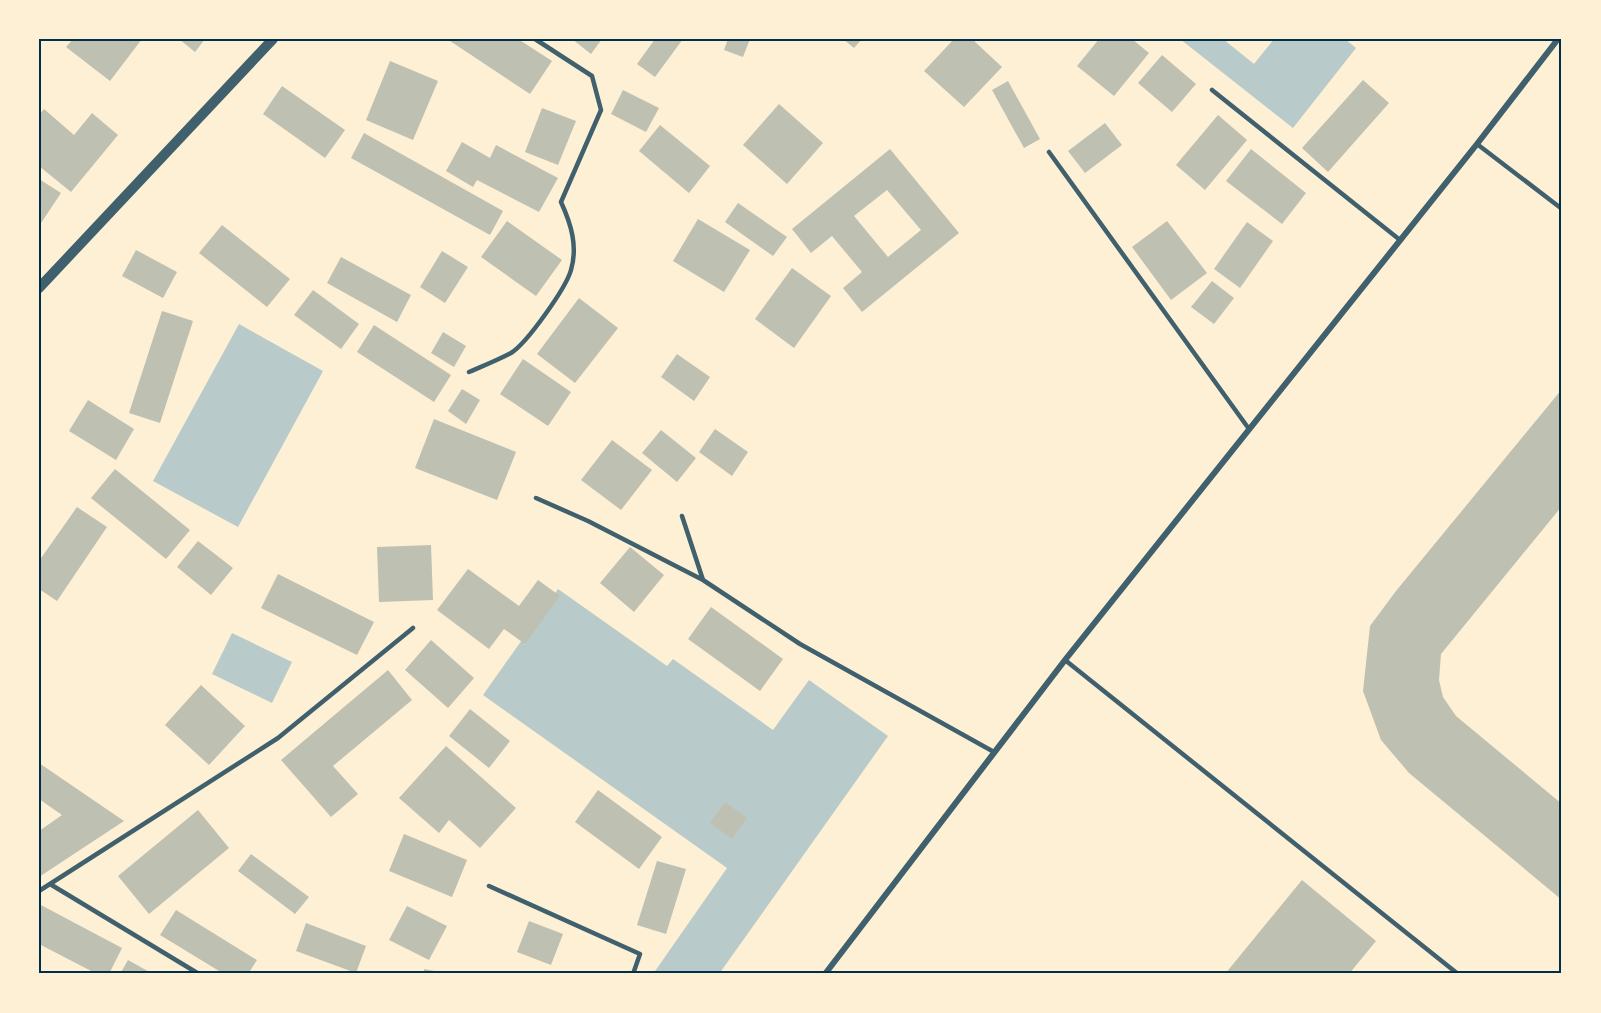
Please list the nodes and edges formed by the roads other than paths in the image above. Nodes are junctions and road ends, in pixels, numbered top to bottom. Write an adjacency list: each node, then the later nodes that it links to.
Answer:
1 (273, 39): 9 (street)
2 (536, 39): 10 (lane)
3 (1558, 39): 5 (street)
4 (1212, 90): 8 (lane)
5 (1477, 144): 7 (lane); 8 (street)
6 (1050, 152): 11 (lane)
7 (1562, 209)
8 (1400, 240): 11 (street)
9 (39, 288)
10 (469, 372)
11 (1249, 429): 16 (street)
12 (536, 498): 14 (lane)
13 (682, 516): 14 (lane)
14 (703, 580): 17 (lane)
15 (413, 628): 18 (lane)
16 (1065, 660): 17 (street); 24 (lane)
17 (994, 753): 23 (street)
18 (50, 884): 20 (lane); 21 (lane)
19 (489, 886): 22 (lane)
20 (39, 891)
21 (199, 974)
22 (633, 974)
23 (825, 974)
24 (1458, 974)

